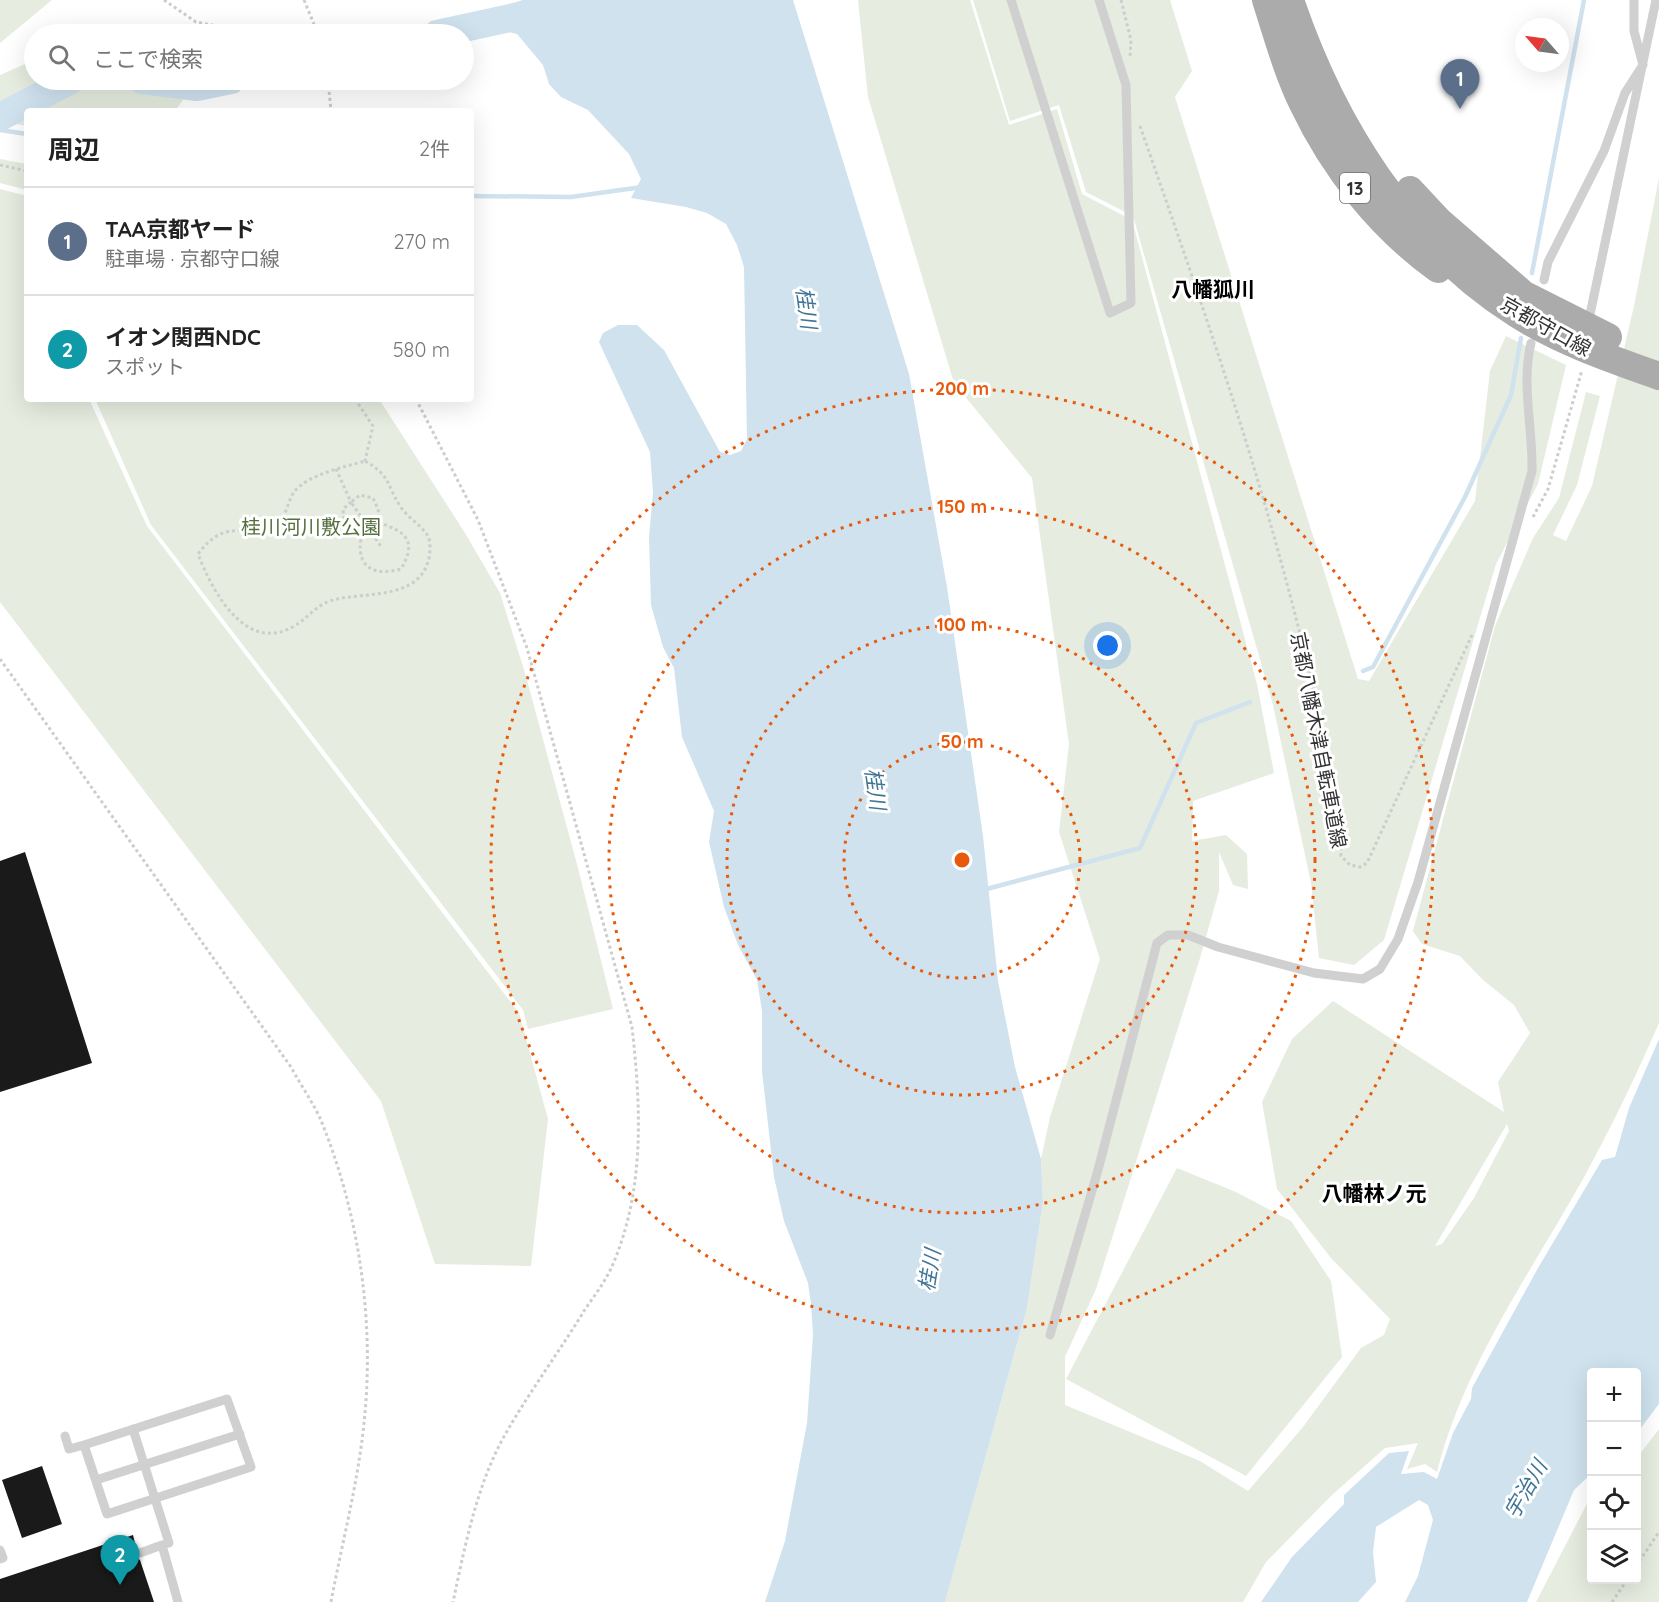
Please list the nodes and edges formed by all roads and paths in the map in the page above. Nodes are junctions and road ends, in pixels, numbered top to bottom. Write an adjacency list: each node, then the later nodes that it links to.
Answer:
1 (164, 0): 11 (path)
2 (304, 0): 12 (path)
3 (1011, 0): 14 (lane)
4 (1099, 0): 14 (lane)
5 (1121, 0): 14 (path)
6 (1266, 0): 20 (main road, 13)
7 (1290, 0): 20 (main road, 京都守口線 / 13)
8 (1308, 0): 20 (main road, 13)
9 (1634, 0): 13 (lane)
10 (1656, 0): 13 (lane)
11 (206, 24)
12 (314, 24)
13 (1643, 65): 20 (lane); 22 (lane)
14 (1126, 85)
15 (328, 90): 16 (path)
16 (331, 108)
17 (1138, 119): 32 (path, 京都八幡木津自転車道線)
18 (0, 165): 19 (path)
19 (24, 170)
20 (1528, 296): 22 (main road, 京都守口線 / 13)
21 (1531, 342): 34 (lane)
22 (1593, 346): 23 (main road, 京都守口線 / 13); 24 (main road, 京都守口線 / 13); 30 (path)
23 (1659, 355)
24 (1659, 376)
25 (357, 402): 27 (path)
26 (418, 402): 51 (path)
27 (365, 461): 28 (path); 28 (path)
28 (336, 470): 29 (path)
29 (351, 502): 29 (path); 31 (path)
30 (1532, 519)
31 (382, 548)
32 (1476, 628)
33 (0, 658): 50 (path)
34 (1050, 1335)
35 (133, 1429): 36 (lane); 38 (lane); 39 (lane)
36 (240, 1434): 39 (lane); 41 (lane)
37 (65, 1437): 38 (lane)
38 (84, 1444): 40 (lane)
39 (144, 1465): 40 (lane); 41 (lane)
40 (96, 1480): 41 (lane)
41 (154, 1498): 43 (lane)
42 (1659, 1532): 47 (path)
43 (162, 1545): 45 (lane); 49 (lane)
44 (0, 1550): 46 (lane)
45 (140, 1553)
46 (0, 1559)
47 (1641, 1559)
48 (1624, 1584): 52 (path)
49 (178, 1602)
50 (330, 1602)
51 (453, 1602)
52 (1612, 1602)

